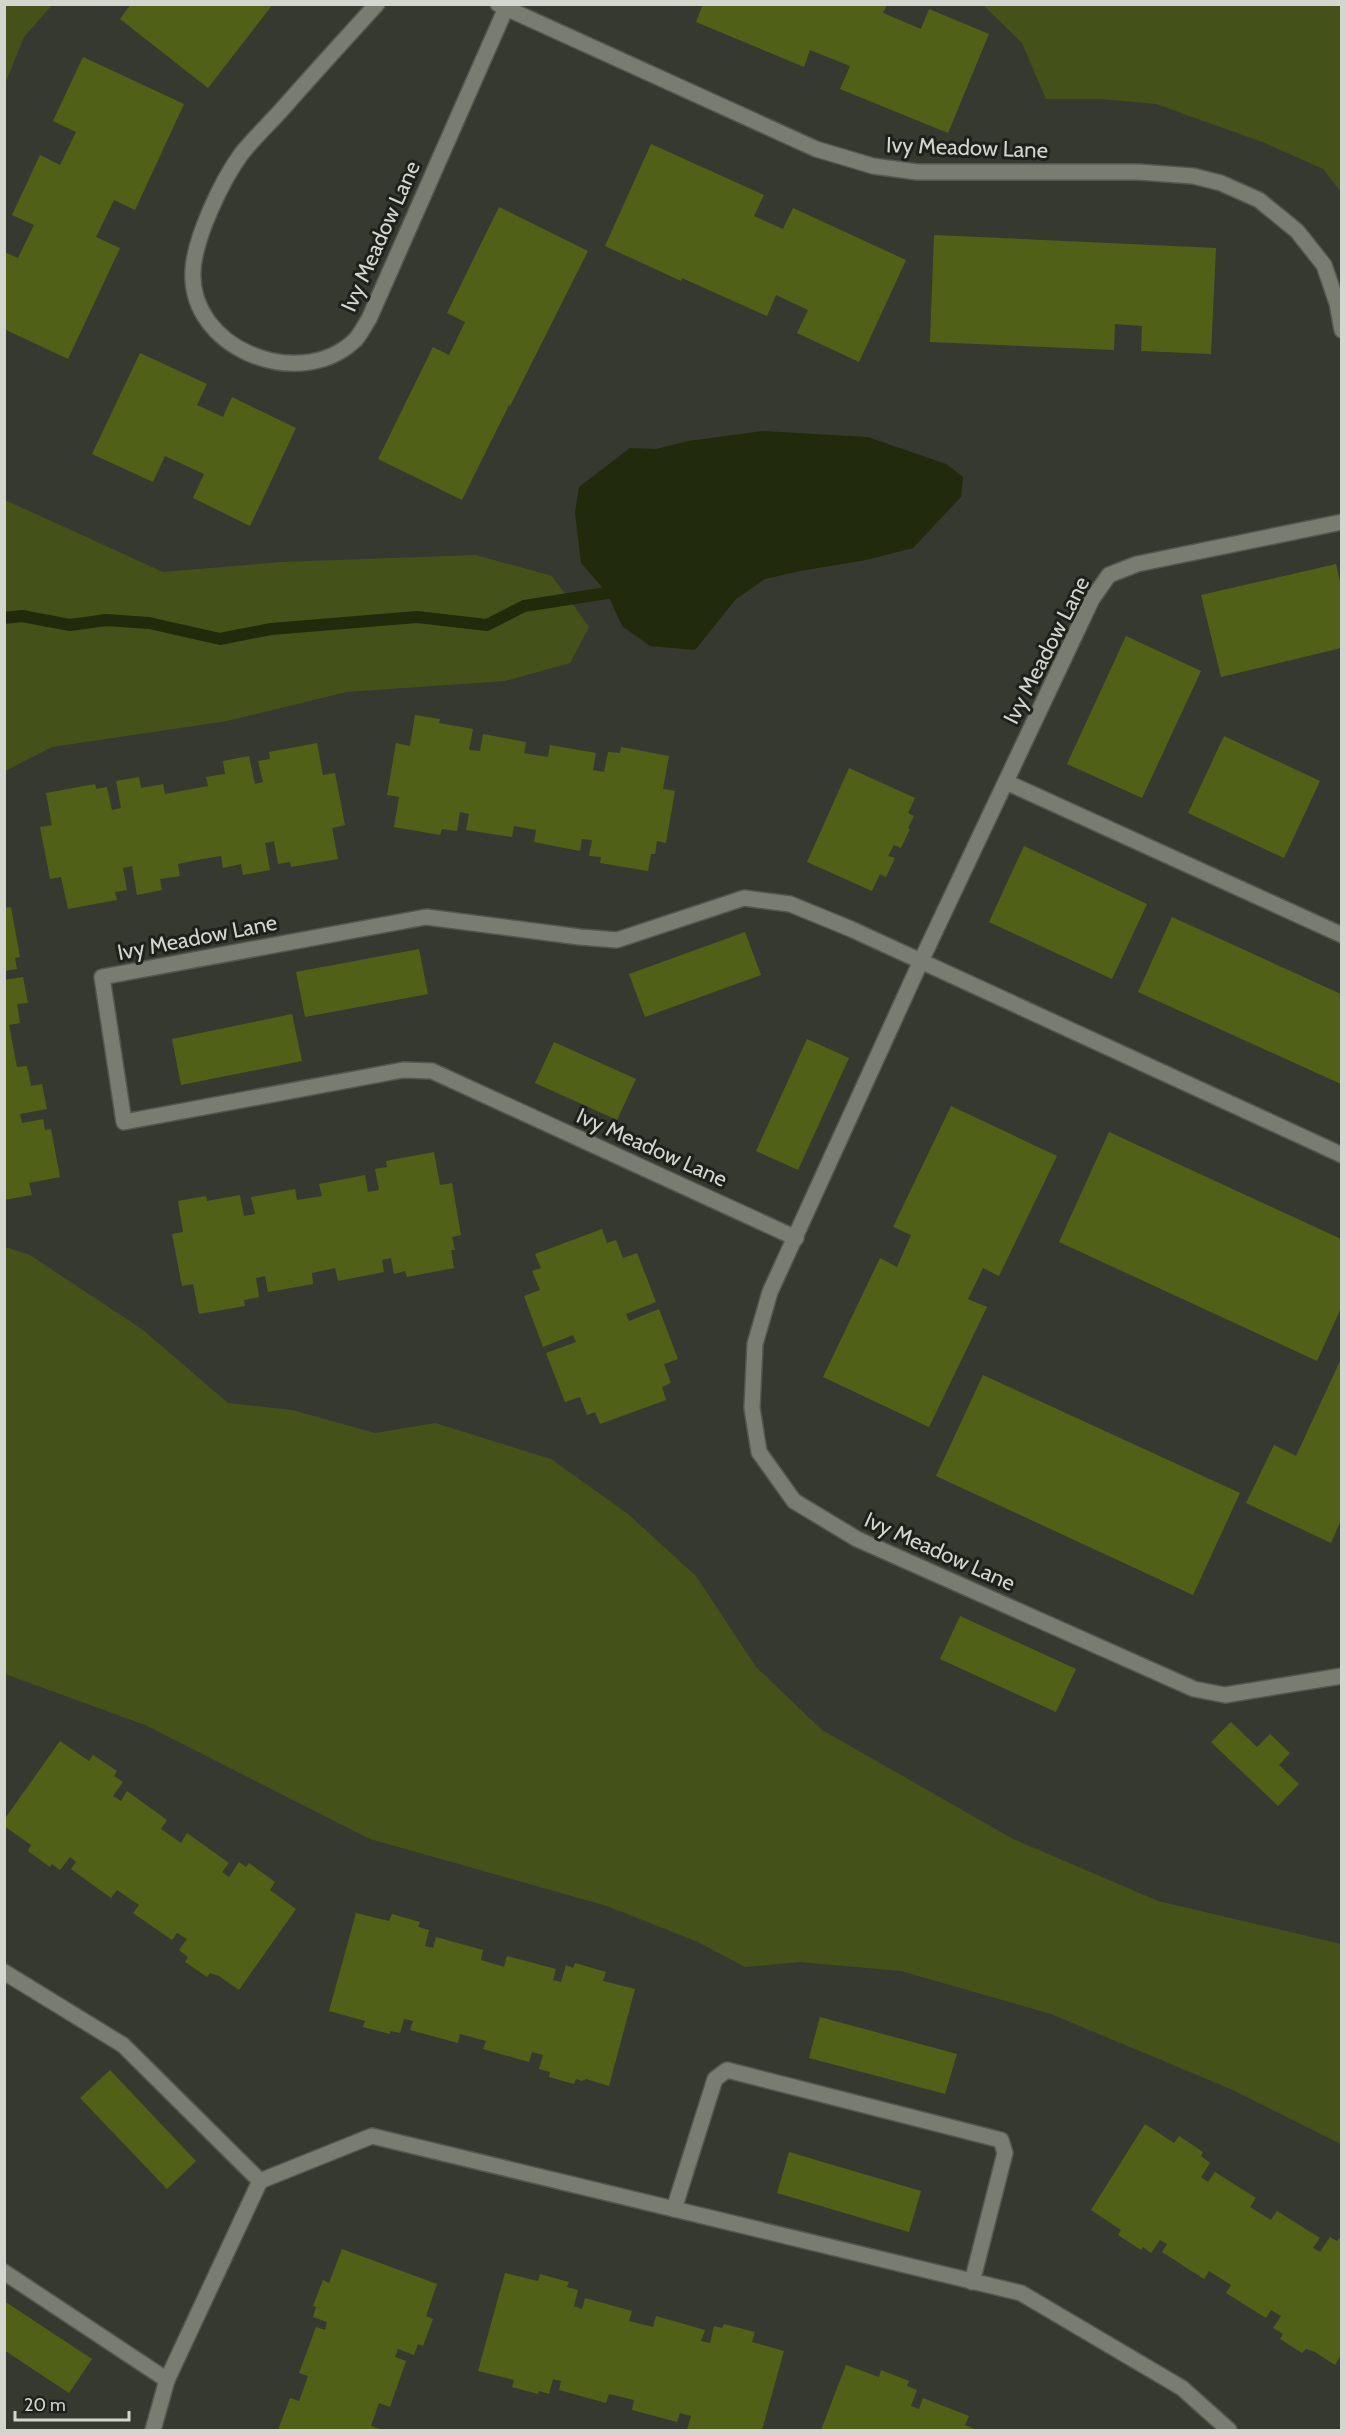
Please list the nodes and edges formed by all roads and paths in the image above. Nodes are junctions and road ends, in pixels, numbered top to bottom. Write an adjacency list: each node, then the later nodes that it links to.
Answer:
1 (377, 4): 2 (street, Ivy Meadow Lane)
2 (502, 6): 3 (street, Ivy Meadow Lane)
3 (1341, 330)
4 (1341, 522): 5 (street, Ivy Meadow Lane)
5 (1006, 782): 6 (street); 7 (street, Ivy Meadow Lane)
6 (1341, 935)
7 (921, 961): 8 (street, Ivy Meadow Lane); 9 (street, Ivy Meadow Lane); 9 (street, Ivy Meadow Lane)
8 (1341, 1155)
9 (796, 1238): 10 (street, Ivy Meadow Lane)
10 (1341, 1676)
11 (4, 1972): 12 (street)
12 (260, 2181): 13 (street); 16 (street)
13 (674, 2209): 15 (street); 15 (street)
14 (4, 2272): 16 (street)
15 (972, 2282): 18 (street)
16 (167, 2380): 17 (street)
17 (153, 2430)
18 (1229, 2430)

